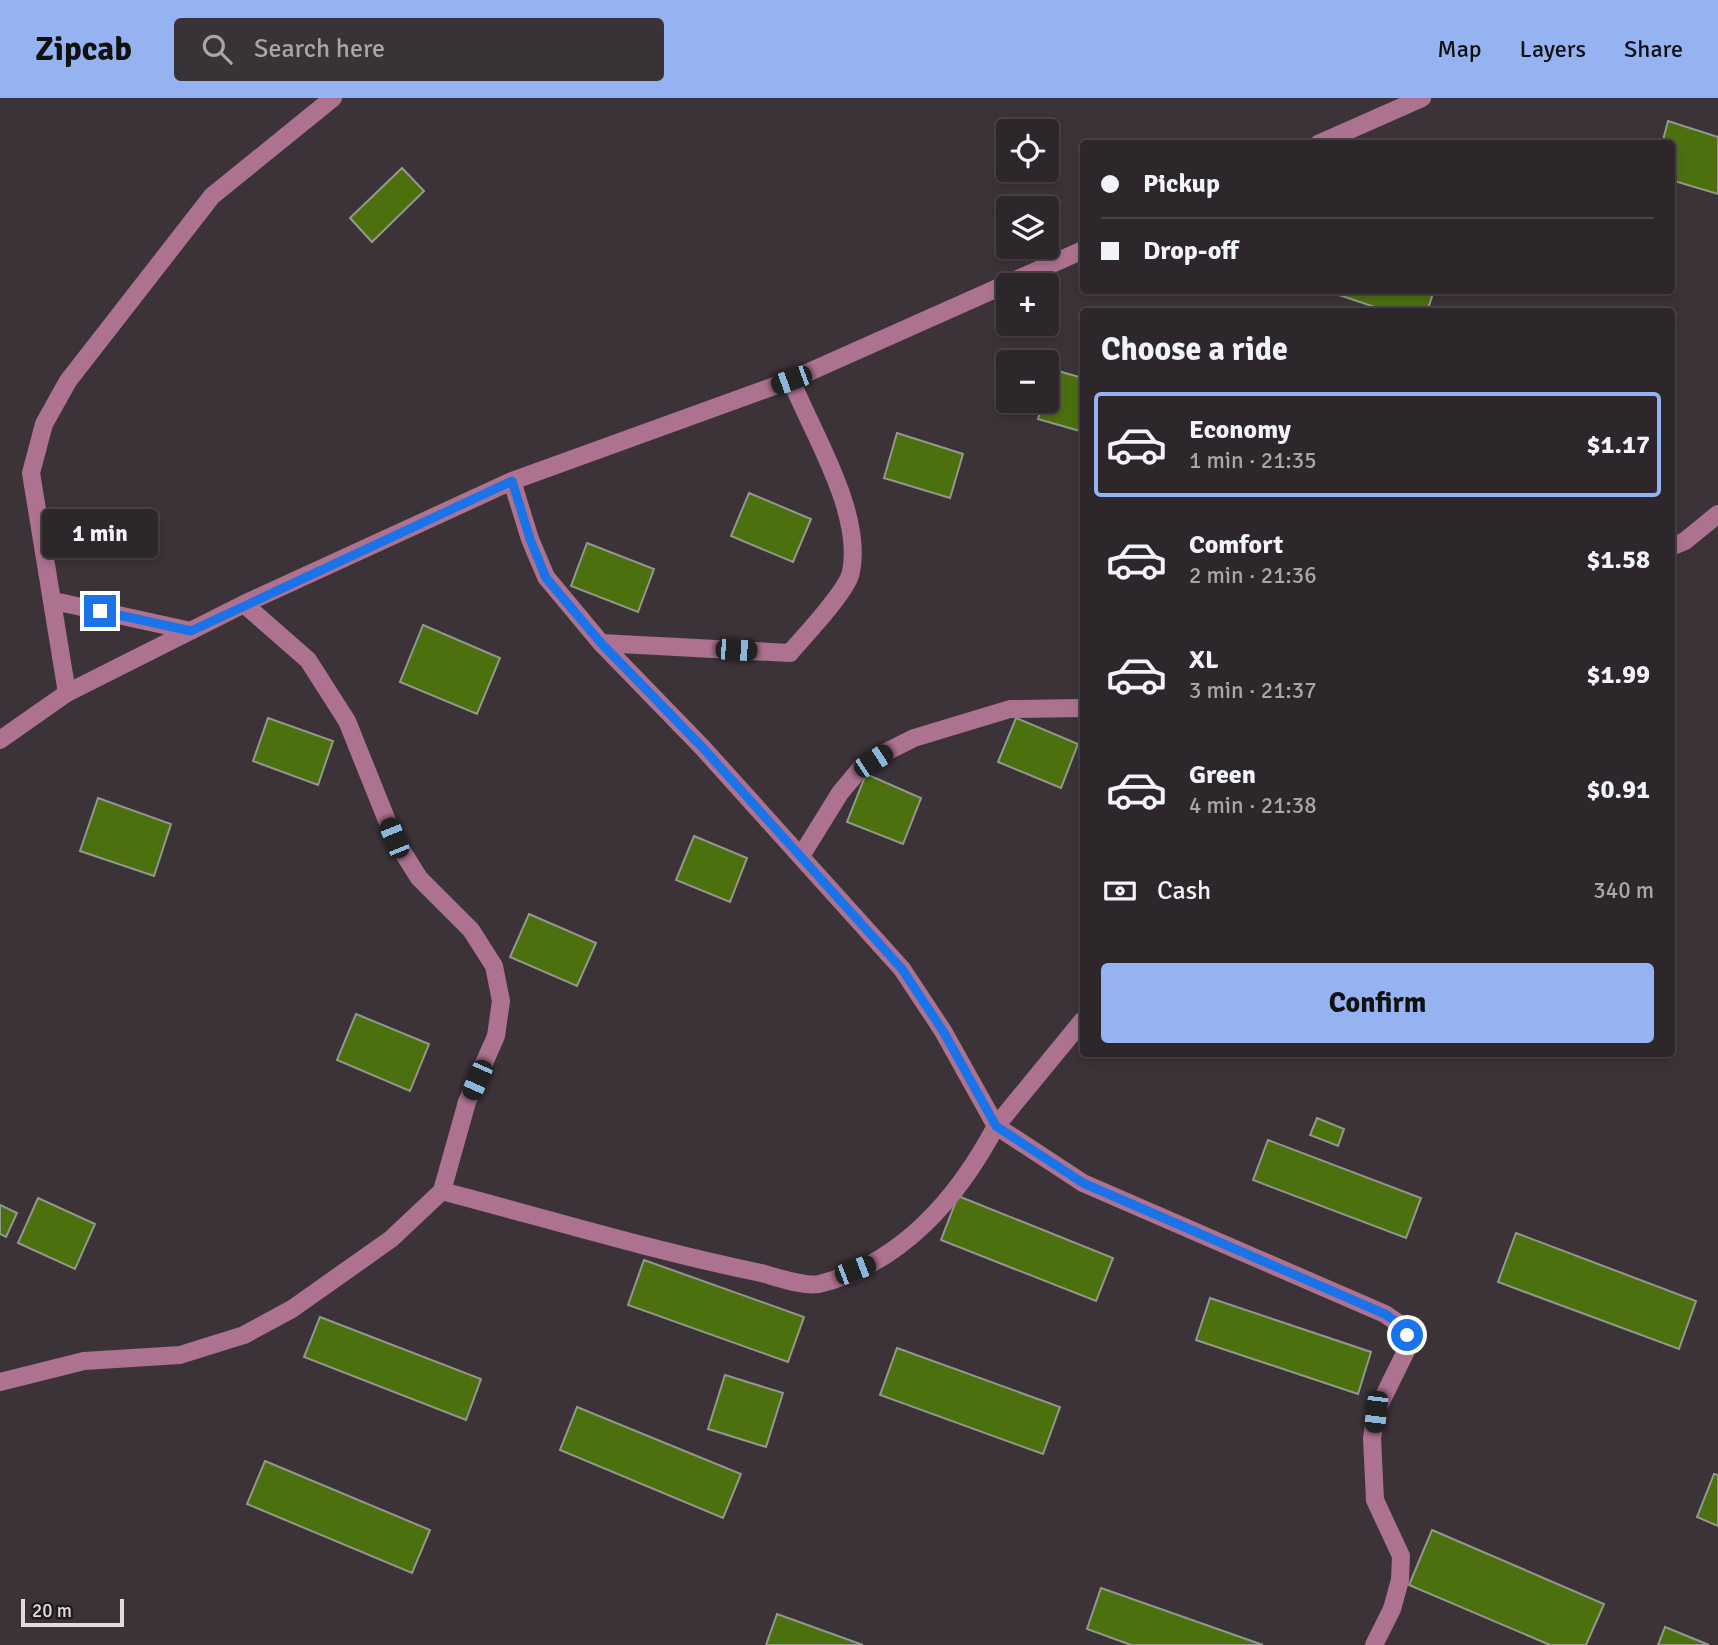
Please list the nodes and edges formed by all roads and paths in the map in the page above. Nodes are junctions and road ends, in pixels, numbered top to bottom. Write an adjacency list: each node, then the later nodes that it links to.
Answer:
1 (333, 98): 9 (lane)
2 (1422, 98): 3 (lane)
3 (1327, 140)
4 (1080, 251): 5 (lane)
5 (791, 380): 6 (lane); 12 (lane)
6 (512, 481): 10 (lane); 12 (lane)
7 (1718, 514): 8 (lane)
8 (1675, 545)
9 (54, 601): 11 (lane); 13 (lane)
10 (244, 604): 11 (lane); 19 (lane)
11 (191, 631): 13 (lane)
12 (601, 643): 16 (lane)
13 (67, 693): 15 (lane)
14 (1080, 708): 16 (lane)
15 (0, 740)
16 (801, 856): 18 (lane)
17 (1080, 1024): 18 (lane)
18 (996, 1126): 19 (lane); 21 (lane)
19 (442, 1191): 20 (lane)
20 (0, 1382)
21 (1374, 1645)

